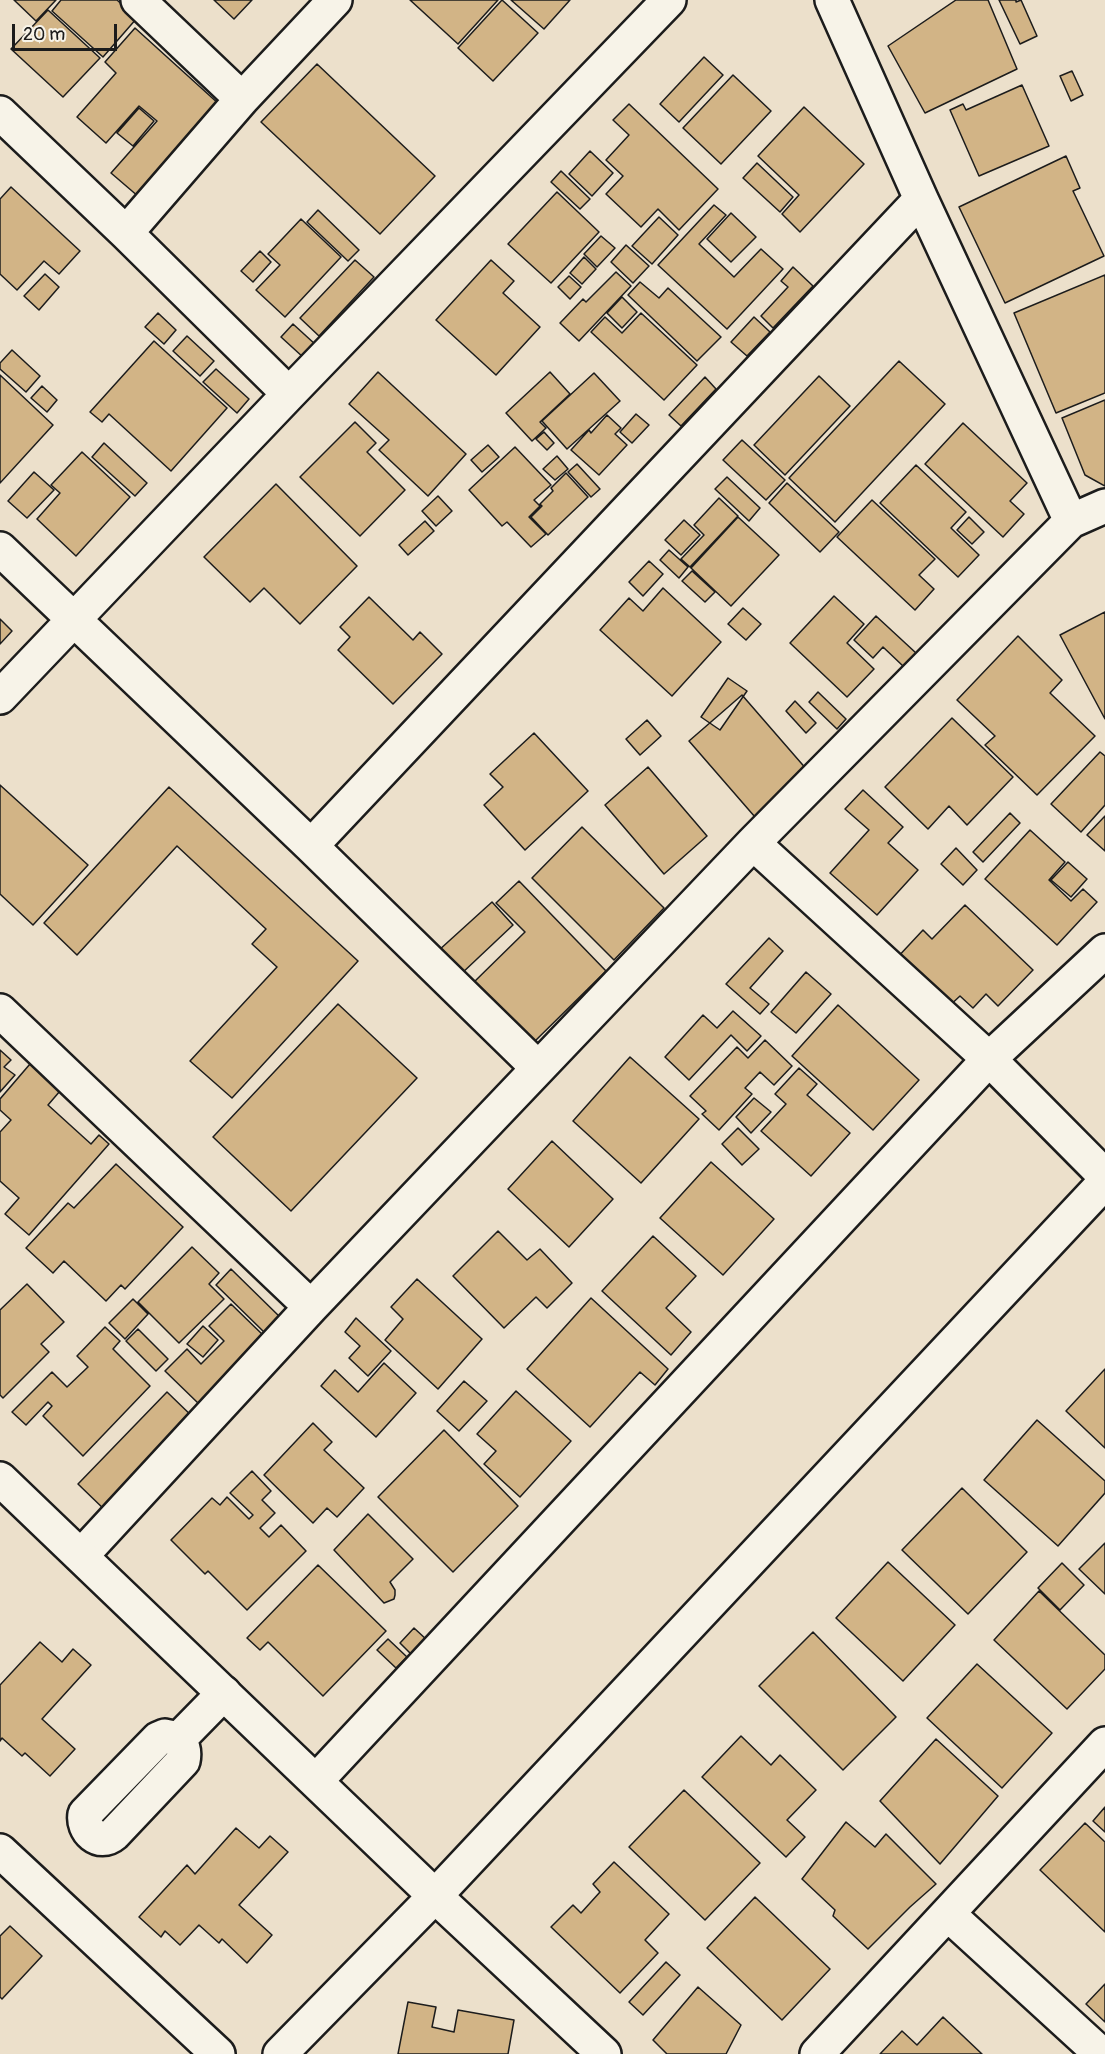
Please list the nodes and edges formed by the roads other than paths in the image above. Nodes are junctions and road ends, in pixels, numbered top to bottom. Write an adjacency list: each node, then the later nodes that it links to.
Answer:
1 (138, 0): 5 (street)
2 (335, 0): 5 (street)
3 (669, 0): 9 (street)
4 (832, 0): 7 (street)
5 (242, 99): 8 (street)
6 (0, 113): 8 (street)
7 (921, 199): 11 (street); 16 (street)
8 (126, 233): 9 (street)
9 (289, 394): 13 (street)
10 (1105, 506): 11 (street)
11 (1071, 520): 15 (street)
12 (0, 549): 13 (street)
13 (74, 619): 14 (street); 16 (street)
14 (0, 697)
15 (753, 843): 19 (street); 20 (street)
16 (311, 846): 20 (street)
17 (1105, 951): 19 (street)
18 (0, 1011): 23 (street)
19 (989, 1059): 21 (street); 29 (street)
20 (538, 1068): 23 (street)
21 (1105, 1176)
22 (1105, 1182): 31 (street)
23 (311, 1307): 25 (street)
24 (5, 1493): 25 (street)
25 (81, 1556): 26 (street)
26 (224, 1693): 27 (street); 29 (street)
27 (178, 1740)
28 (1105, 1744): 32 (street)
29 (316, 1781): 31 (street)
30 (0, 1851): 33 (street)
31 (435, 1896): 34 (street); 35 (street)
32 (948, 1914): 36 (street); 37 (street)
33 (218, 2054)
34 (280, 2054)
35 (604, 2054)
36 (817, 2054)
37 (1101, 2054)

